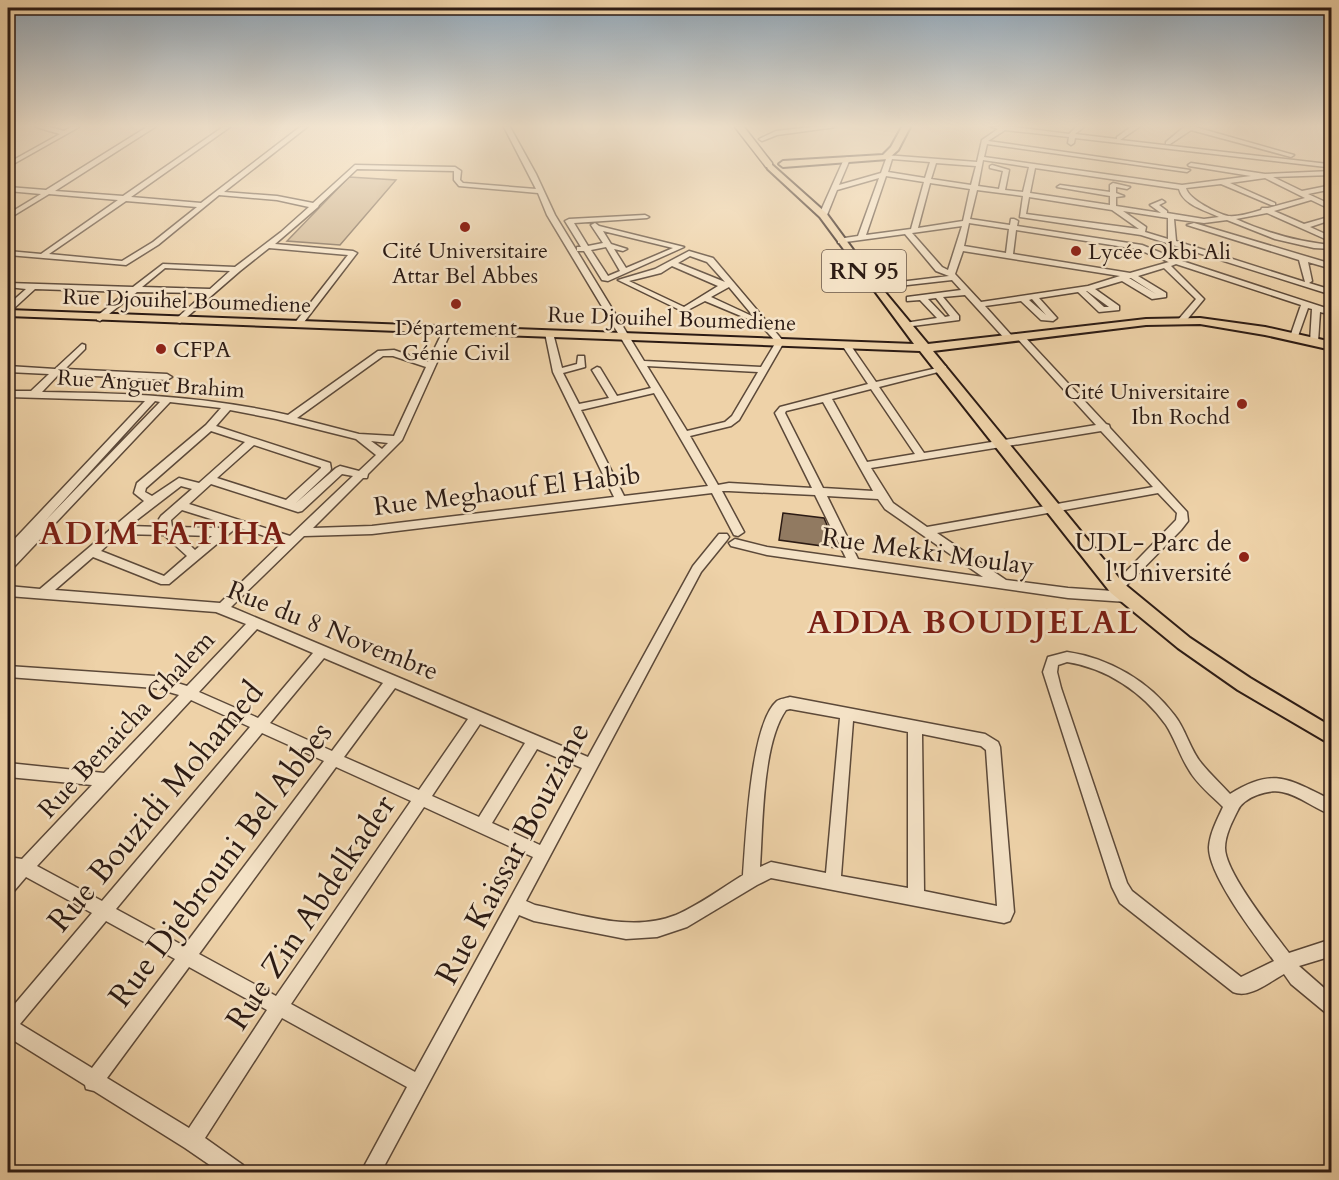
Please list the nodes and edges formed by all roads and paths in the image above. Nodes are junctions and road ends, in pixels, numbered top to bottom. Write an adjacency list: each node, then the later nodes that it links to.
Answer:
1 (63, 182): 32 (street)
2 (149, 182): 39 (street)
3 (232, 182): 33 (street)
4 (339, 182): 46 (street)
5 (459, 182): 31 (street)
6 (535, 182): 31 (street)
7 (788, 182): 34 (main road, RN 95)
8 (794, 182): 34 (main road, RN 95)
9 (837, 182): 29 (street)
10 (858, 182): 29 (street)
11 (882, 182): 68 (street)
12 (926, 182): 66 (street)
13 (948, 182): 23 (street)
14 (975, 182): 23 (street)
15 (1003, 182): 30 (street)
16 (1029, 182): 35 (street)
17 (1061, 182): 25 (street)
18 (1146, 182): 22 (street)
19 (1175, 182): 24 (street)
20 (1222, 182): 26 (street); 44 (street)
21 (1278, 182): 38 (street)
22 (1159, 184): 24 (street)
23 (974, 186): 30 (street); 59 (street)
24 (1171, 186): 26 (street)
25 (1059, 187): 37 (street); 40 (street)
26 (1182, 187): 36 (street)
27 (1332, 187): 38 (street)
28 (8, 189): 32 (street)
29 (834, 189): 52 (street)
30 (1002, 190): 35 (street)
31 (540, 191): 79 (street)
32 (47, 192): 39 (street); 56 (street)
33 (218, 193): 45 (street); 46 (street)
34 (802, 194): 52 (main road, RN 95)
35 (1026, 194): 40 (street); 53 (street)
36 (1184, 195): 37 (street); 47 (street)
37 (1117, 196): 49 (street)
38 (1306, 196): 42 (street); 48 (street)
39 (124, 199): 45 (street); 83 (street)
40 (1058, 199): 43 (street)
41 (1162, 202): 57 (street)
42 (1288, 202): 44 (street); 50 (street)
43 (1095, 204): 49 (street); 62 (street)
44 (1273, 204): 50 (street)
45 (202, 206): 83 (street)
46 (316, 206): 74 (street)
47 (1206, 208): 55 (street); 57 (street)
48 (1332, 208)
49 (1117, 209): 51 (street); 65 (street)
50 (1264, 209): 55 (street); 63 (street)
51 (1152, 213): 57 (street); 65 (street)
52 (823, 215): 70 (main road, RN 95)
53 (1022, 216): 61 (street); 62 (street)
54 (645, 217): 58 (street)
55 (1229, 217): 57 (street); 67 (street)
56 (8, 218)
57 (1172, 218): 71 (street); 72 (street)
58 (592, 220): 64 (street); 77 (street)
59 (966, 221): 61 (street); 66 (street); 76 (street)
60 (1329, 221): 63 (street)
61 (1013, 227): 82 (street); 85 (street)
62 (1094, 227): 65 (street)
63 (1303, 227): 69 (street)
64 (597, 228): 73 (street); 90 (street)
65 (1142, 230): 71 (street)
66 (911, 231): 68 (street); 91 (street)
67 (1260, 232): 75 (street); 80 (street)
68 (861, 238): 70 (street)
69 (1330, 238)
70 (841, 241): 97 (main road, RN 95)
71 (1172, 242): 72 (street)
72 (1213, 243): 80 (street); 80 (street)
73 (607, 245): 77 (street); 78 (street); 90 (street)
74 (267, 246): 89 (street); 117 (street)
75 (1332, 247)
76 (960, 248): 82 (street); 91 (street)
77 (585, 249): 79 (street); 90 (street)
78 (623, 249)
79 (572, 250): 122 (street)
80 (1237, 251): 84 (street); 103 (street)
81 (8, 253): 83 (street)
82 (1009, 255): 92 (street)
83 (42, 256)
84 (1303, 259): 88 (street); 93 (street)
85 (1176, 262): 87 (street); 109 (street)
86 (672, 263): 95 (street); 95 (street); 106 (street)
87 (1165, 265): 92 (street); 116 (street)
88 (1332, 267)
89 (237, 269): 98 (street); 99 (street)
90 (625, 272)
91 (952, 276): 97 (street); 101 (street)
92 (1129, 278): 100 (street); 102 (street)
93 (1308, 281)
94 (8, 285): 96 (street)
95 (727, 285): 106 (street); 118 (street)
96 (33, 286): 98 (street); 111 (street)
97 (875, 286): 119 (main road, RN 95)
98 (135, 290): 99 (street); 113 (street)
99 (213, 291): 114 (street)
100 (1084, 291): 102 (street); 102 (street); 108 (street)
101 (967, 292): 104 (street); 108 (street)
102 (1097, 293)
103 (1332, 293)
104 (938, 296): 105 (street); 115 (street)
105 (922, 297): 107 (street); 115 (street)
106 (705, 298): 118 (street)
107 (910, 298)
108 (978, 305): 123 (street)
109 (1305, 305): 110 (street); 124 (street)
110 (1317, 309): 112 (street); 126 (street)
111 (8, 311): 113 (main road, Rue Djouihel Boumediene)
112 (1332, 313)
113 (100, 318): 114 (main road, Rue Djouihel Boumediene)
114 (180, 320): 117 (main road, Rue Djouihel Boumediene)
115 (943, 320): 119 (street)
116 (1182, 320): 123 (main road, Rue Djouihel Boumediene); 124 (main road, Rue Djouihel Boumediene)
117 (298, 324): 120 (main road, Rue Djouihel Boumediene)
118 (764, 324): 125 (street)
119 (908, 325): 130 (main road, RN 95)
120 (448, 329): 121 (main road, Rue Djouihel Boumediene); 133 (street)
121 (549, 333): 122 (main road, Rue Djouihel Boumediene); 139 (street)
122 (622, 336): 125 (main road, Rue Djouihel Boumediene); 132 (street)
123 (1014, 337): 130 (main road, Rue Djouihel Boumediene); 153 (street)
124 (1294, 337): 126 (main road, Rue Djouihel Boumediene)
125 (780, 342): 127 (main road, Rue Djouihel Boumediene); 137 (street)
126 (1314, 342): 128 (main road, Rue Djouihel Boumediene)
127 (846, 345): 130 (main road, Rue Djouihel Boumediene); 141 (street)
128 (1332, 346)
129 (82, 347): 138 (street)
130 (927, 348): 134 (main road)
131 (581, 358): 139 (street)
132 (640, 363): 137 (street); 142 (street)
133 (431, 366): 151 (street); 156 (street)
134 (943, 368): 141 (street); 158 (main road)
135 (8, 369): 138 (street)
136 (597, 370): 147 (street)
137 (764, 370): 154 (street)
138 (56, 372): 140 (street); 144 (street)
139 (558, 372): 150 (street)
140 (167, 377)
141 (874, 386): 145 (street); 160 (street)
142 (657, 390): 147 (street); 154 (street)
143 (8, 394): 144 (street, Rue Anguet Brahim)
144 (33, 395): 146 (street, Rue Anguet Brahim)
145 (826, 398): 161 (street); 167 (street)
146 (152, 399): 148 (street, Rue Anguet Brahim); 183 (street)
147 (614, 399): 150 (street)
148 (167, 400): 149 (street, Rue Anguet Brahim); 186 (street)
149 (228, 406): 151 (street, Rue Anguet Brahim); 152 (street)
150 (575, 408): 169 (street)
151 (290, 419): 155 (street, Rue Anguet Brahim)
152 (209, 427): 157 (street); 170 (street)
153 (1106, 427): 158 (street); 166 (street)
154 (683, 435): 165 (street)
155 (359, 437): 156 (street); 159 (street)
156 (397, 440): 159 (street)
157 (253, 441): 163 (street); 172 (street)
158 (1001, 444): 160 (street); 173 (main road)
159 (383, 456): 162 (street)
160 (921, 456): 161 (street)
161 (864, 466): 168 (street)
162 (363, 475): 172 (street); 179 (street)
163 (208, 479): 164 (street); 172 (street)
164 (199, 487): 170 (street); 171 (street)
165 (716, 488): 167 (street, Rue Meghaouf El Habib); 169 (street, Rue Meghaouf El Habib); 180 (street)
166 (1161, 489): 173 (street); 190 (street)
167 (819, 492): 168 (street, Rue Meghaouf El Habib); 185 (street)
168 (880, 495): 177 (street)
169 (620, 500): 179 (street, Rue Meghaouf El Habib)
170 (152, 501): 175 (street)
171 (179, 505): 174 (street); 176 (street)
172 (287, 505)
173 (1052, 508): 177 (street); 190 (main road)
174 (234, 524): 178 (street); 181 (street)
175 (117, 531): 176 (street); 182 (street)
176 (167, 531): 178 (street); 184 (street)
177 (925, 531): 187 (street)
178 (223, 532): 184 (street)
179 (303, 532): 181 (street)
180 (732, 537): 185 (street, Rue Mekki Moulay); 204 (street, Rue Kaissar Bouziane)
181 (293, 541): 191 (street)
182 (92, 552): 184 (street); 189 (street)
183 (8, 553)
184 (194, 556)
185 (855, 564): 187 (street, Rue Mekki Moulay)
186 (8, 566)
187 (1003, 584): 190 (street, Rue Mekki Moulay)
188 (8, 591): 189 (street, Rue du 8 Novembre)
189 (44, 592): 191 (street, Rue du 8 Novembre)
190 (1122, 592): 201 (main road)
191 (221, 609): 192 (street, Rue du 8 Novembre)
192 (256, 622): 193 (street, Rue du 8 Novembre); 196 (street, Rue Benaicha Ghalem)
193 (323, 650): 195 (street, Rue du 8 Novembre); 199 (street, Rue Bouzidi Mohamed)
194 (8, 671): 196 (street)
195 (393, 680): 198 (street, Rue du 8 Novembre); 203 (street, Rue Djebrouni Bel Abbes)
196 (189, 692): 199 (street); 206 (street, Rue Benaicha Ghalem)
197 (847, 714): 200 (street); 213 (street); 214 (street)
198 (478, 716): 202 (street, Rue du 8 Novembre); 207 (street, Rue Zin Abdelkader)
199 (260, 725): 203 (street); 218 (street, Rue Bouzidi Mohamed)
200 (915, 728): 216 (street); 216 (street)
201 (1332, 737)
202 (535, 740): 204 (street, Rue du 8 Novembre); 210 (street)
203 (335, 758): 207 (street); 220 (street, Rue Djebrouni Bel Abbes)
204 (592, 765): 211 (street, Rue Kaissar Bouziane)
205 (8, 770): 206 (street)
206 (106, 780): 212 (street, Rue Benaicha Ghalem)
207 (421, 799): 210 (street); 222 (street, Rue Zin Abdelkader)
208 (1231, 805): 209 (street); 221 (street); 221 (street)
209 (1332, 808)
210 (482, 826): 211 (street)
211 (543, 854): 217 (street, Rue Kaissar Bouziane)
212 (16, 866): 215 (street, Rue Benaicha Ghalem); 218 (street)
213 (751, 879): 214 (street); 217 (street)
214 (834, 882): 216 (street)
215 (8, 885)
216 (916, 898)
217 (516, 905): 226 (street, Rue Kaissar Bouziane)
218 (104, 910): 220 (street); 224 (street, Rue Bouzidi Mohamed)
219 (1332, 947): 221 (street)
220 (186, 956): 222 (street); 225 (street, Rue Djebrouni Bel Abbes)
221 (1287, 963): 223 (street)
222 (279, 1006): 226 (street); 227 (street, Rue Zin Abdelkader)
223 (1332, 1007)
224 (8, 1026): 225 (street)
225 (93, 1082): 227 (street)
226 (419, 1084): 229 (street, Rue Kaissar Bouziane)
227 (192, 1141): 228 (street)
228 (237, 1173)
229 (371, 1173)

